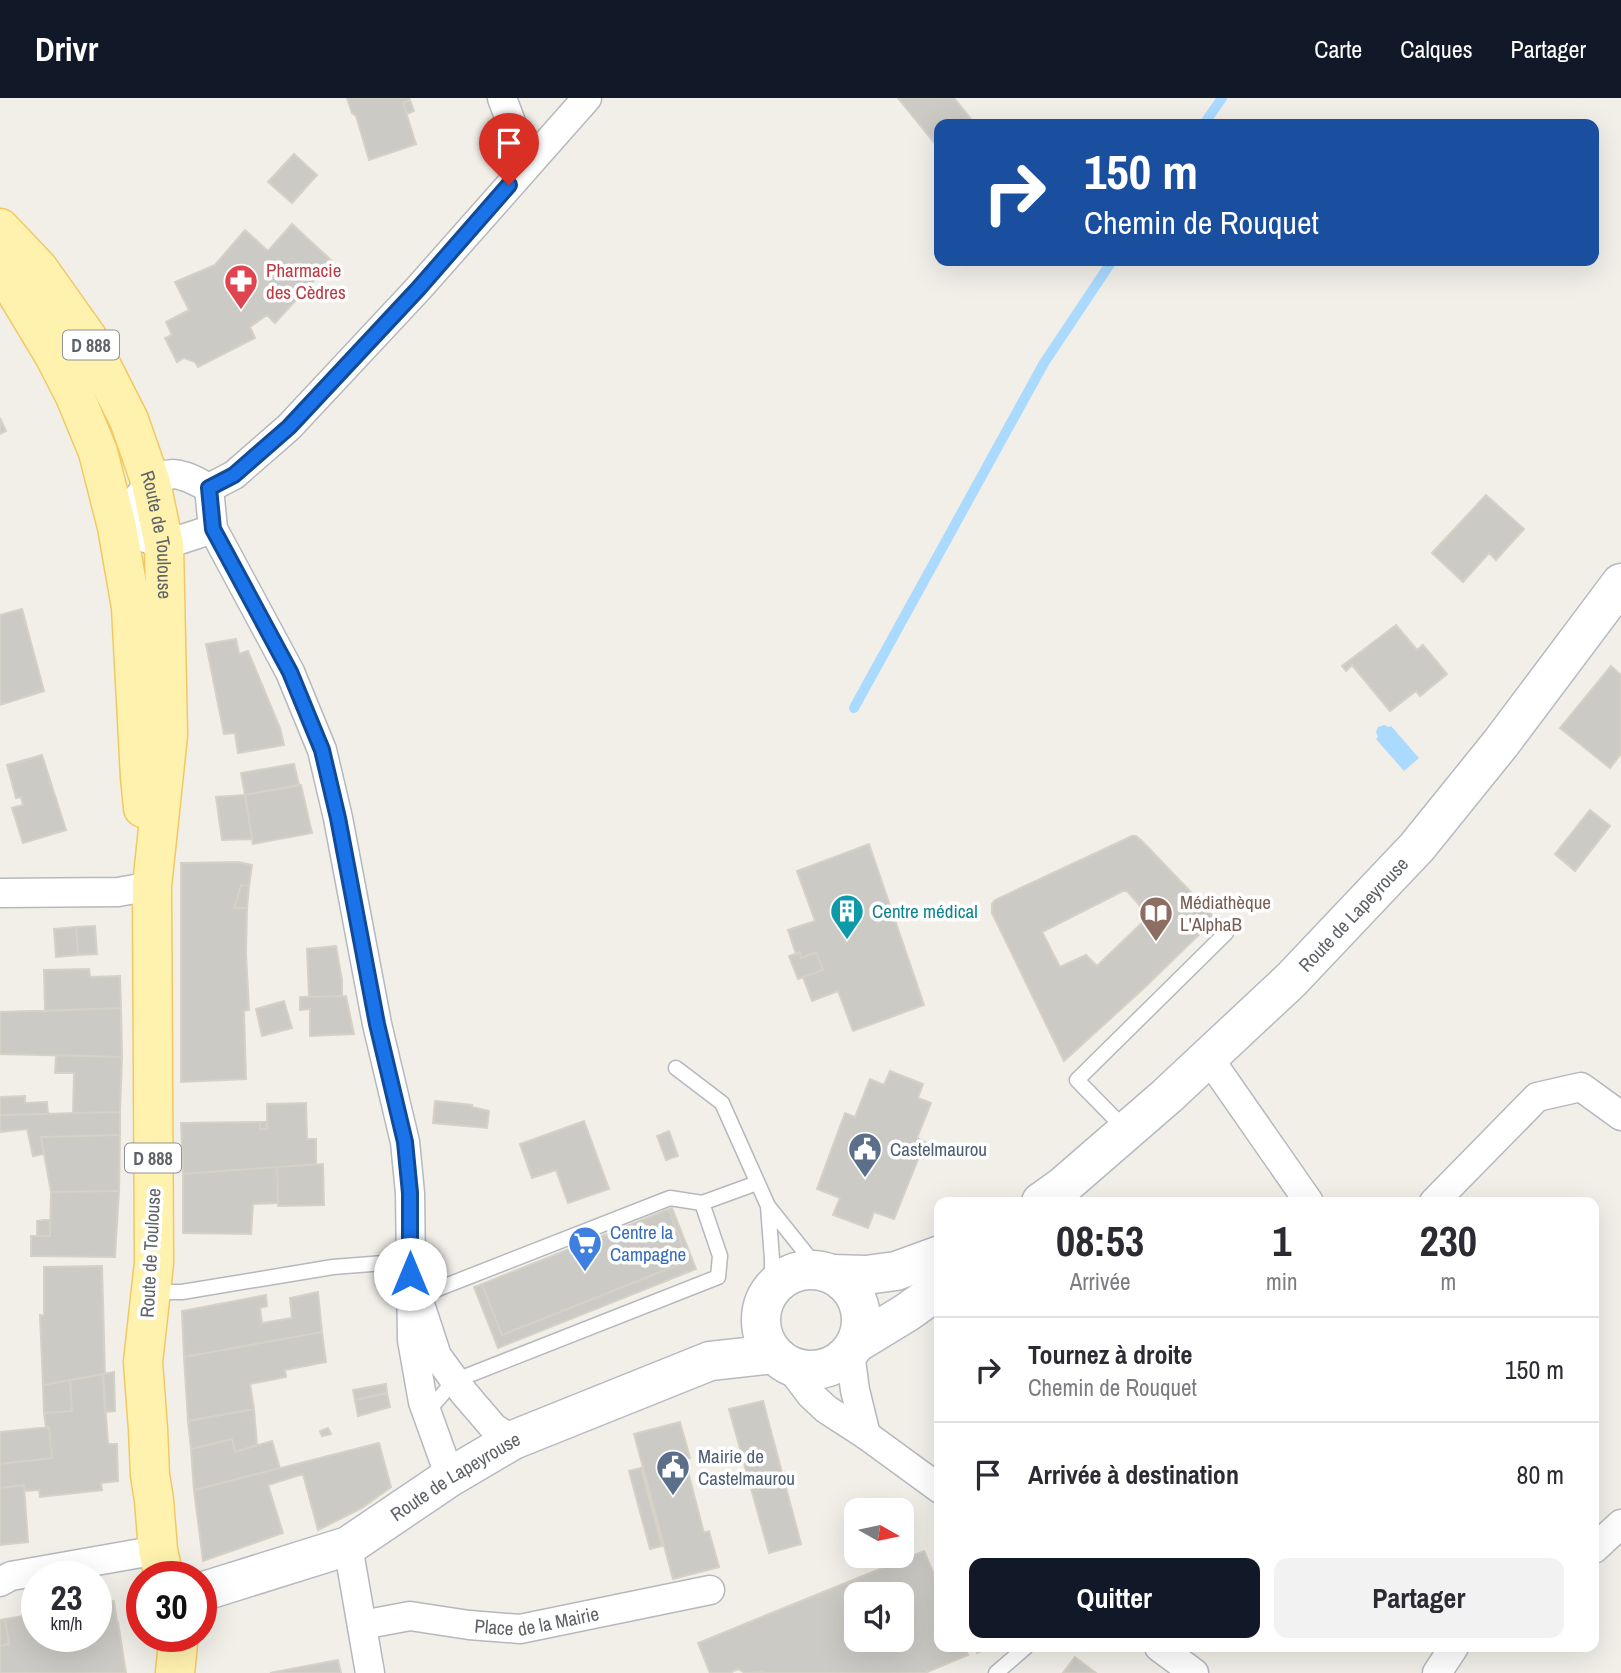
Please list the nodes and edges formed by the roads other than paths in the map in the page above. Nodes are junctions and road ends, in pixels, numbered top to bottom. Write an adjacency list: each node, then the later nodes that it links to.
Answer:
1 (502, 98): 3 (street)
2 (587, 98): 3 (street)
3 (527, 165): 7 (street)
4 (0, 228): 6 (main road, Route de Toulouse / D 888)
5 (0, 271): 8 (main road, Route de Toulouse / D 888)
6 (150, 482): 7 (street); 8 (street); 10 (main road, Route de Toulouse / D 888)
7 (209, 488): 9 (street)
8 (117, 527): 10 (street); 12 (main road, Route de Toulouse / D 888)
9 (213, 529): 10 (street); 27 (street)
10 (164, 545): 12 (main road, Route de Toulouse / D 888)
11 (1621, 583): 15 (street, Route de Lapeyrouse)
12 (152, 886): 13 (street); 28 (main road, Route de Toulouse / D 888)
13 (0, 893)
14 (1226, 933): 18 (lane)
15 (1208, 1057): 18 (street, Route de Lapeyrouse); 21 (street)
16 (676, 1068): 19 (lane)
17 (1621, 1116): 22 (street)
18 (1127, 1131): 20 (street, Route de Lapeyrouse)
19 (757, 1183): 23 (lane); 24 (lane)
20 (1048, 1197)
21 (1306, 1197)
22 (1439, 1197)
23 (702, 1203): 27 (lane); 34 (lane)
24 (768, 1206): 26 (lane); 30 (lane)
25 (934, 1257): 26 (street)
26 (826, 1272): 30 (street); 31 (street)
27 (412, 1277): 28 (lane); 34 (street); 35 (street)
28 (150, 1292): 43 (main road, Route de Toulouse / D 888)
29 (934, 1293): 31 (street)
30 (768, 1296): 32 (street); 33 (street, Route de Lapeyrouse)
31 (852, 1349): 32 (street); 36 (street)
32 (781, 1360): 33 (street, Route de Lapeyrouse); 36 (street)
33 (710, 1361): 37 (street, Route de Lapeyrouse)
34 (454, 1381): 35 (lane); 37 (street)
35 (427, 1412): 38 (street)
36 (866, 1435): 39 (street)
37 (513, 1440): 38 (street, Route de Lapeyrouse)
38 (450, 1477): 42 (street, Route de Lapeyrouse)
39 (934, 1485)
40 (1621, 1524): 41 (street)
41 (1599, 1544)
42 (348, 1546): 46 (street, Route de Lapeyrouse); 48 (street)
43 (161, 1561)
44 (126, 1566): 45 (street)
45 (0, 1582)
46 (217, 1587)
47 (710, 1590): 48 (street, Place de la Mairie)
48 (362, 1625): 54 (street)
49 (177, 1652): 53 (main road)
50 (1020, 1652): 55 (lane)
51 (1166, 1652): 56 (street)
52 (1451, 1652): 57 (street)
53 (174, 1673)
54 (370, 1673)
55 (996, 1673)
56 (1194, 1673)
57 (1437, 1673)

